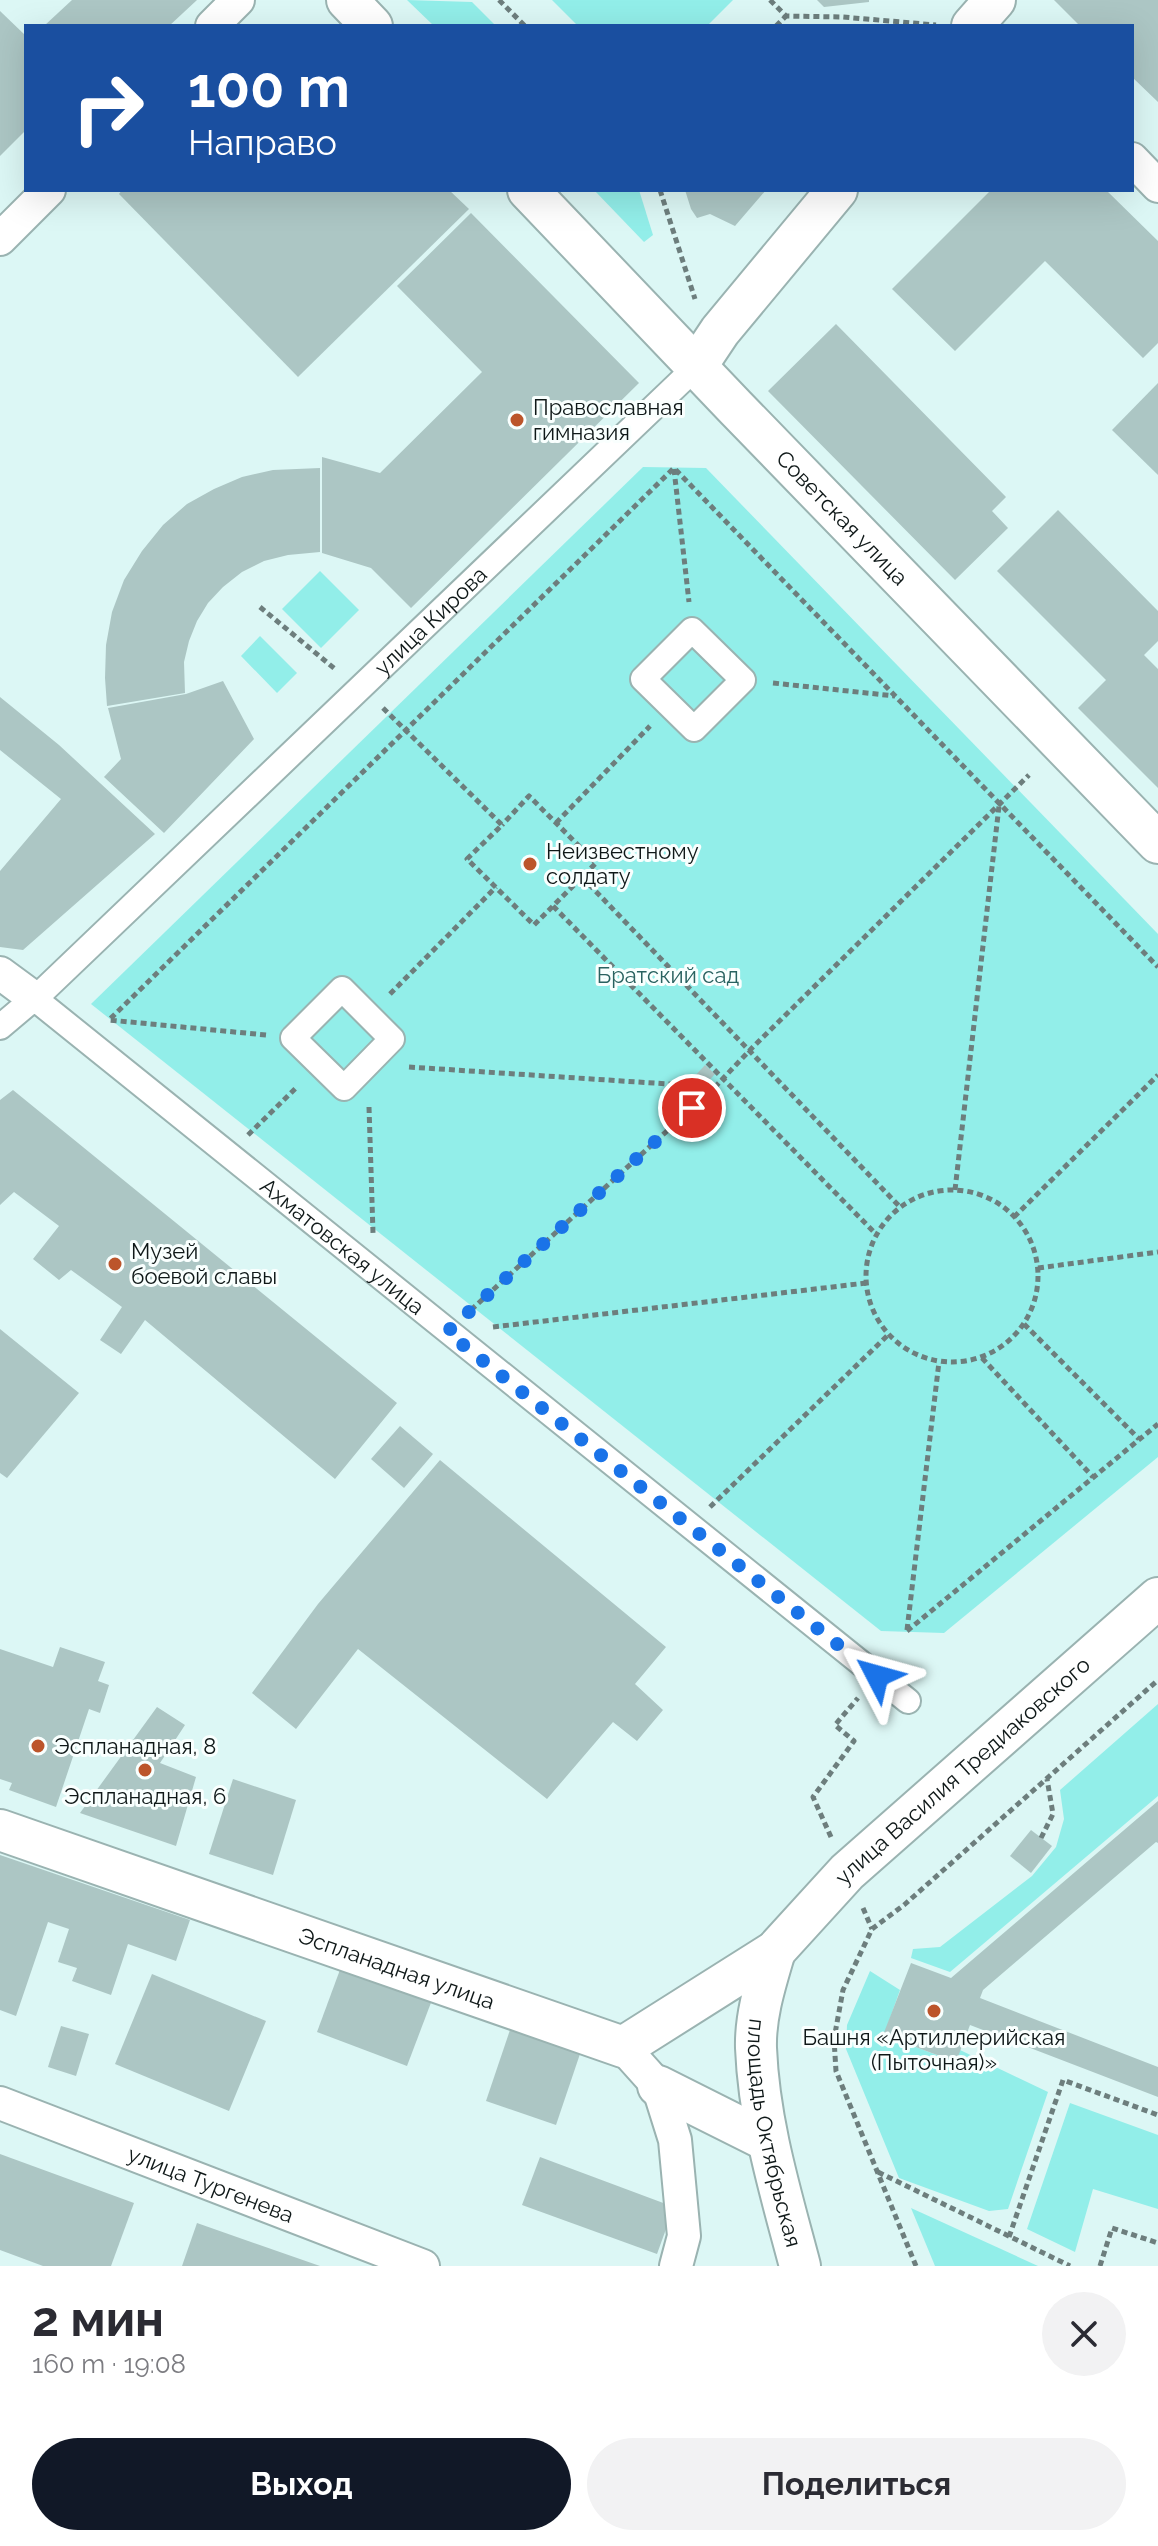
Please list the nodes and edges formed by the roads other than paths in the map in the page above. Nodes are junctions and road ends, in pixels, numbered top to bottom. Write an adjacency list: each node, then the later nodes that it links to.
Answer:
1 (238, 0): 3 (street)
2 (347, 0): 4 (street)
3 (214, 24)
4 (370, 24)
5 (1134, 161): 6 (street)
6 (1158, 186)
7 (47, 192): 10 (street)
8 (530, 192): 11 (street, Советская улица)
9 (835, 192): 11 (street, улица Кирова)
10 (0, 239)
11 (696, 367): 13 (street, Советская улица); 15 (street, улица Кирова)
12 (670, 705): 12 (street)
13 (1158, 843)
14 (0, 973): 15 (street, Ахматовская улица)
15 (34, 998): 16 (street, улица Кирова); 19 (street, Ахматовская улица)
16 (0, 1027)
17 (319, 1064): 17 (street)
18 (1158, 1598): 21 (street, улица Василия Тредиаковского)
19 (908, 1701)
20 (0, 1830): 22 (street, Эспланадная улица)
21 (775, 1951): 22 (street); 25 (street, площадь Октябрьская)
22 (623, 2047): 23 (street)
23 (658, 2086): 25 (street); 27 (street)
24 (0, 2103): 26 (street, улица Тургенева)
25 (766, 2140): 28 (street, площадь Октябрьская)
26 (423, 2266)
27 (676, 2266)
28 (800, 2266)

